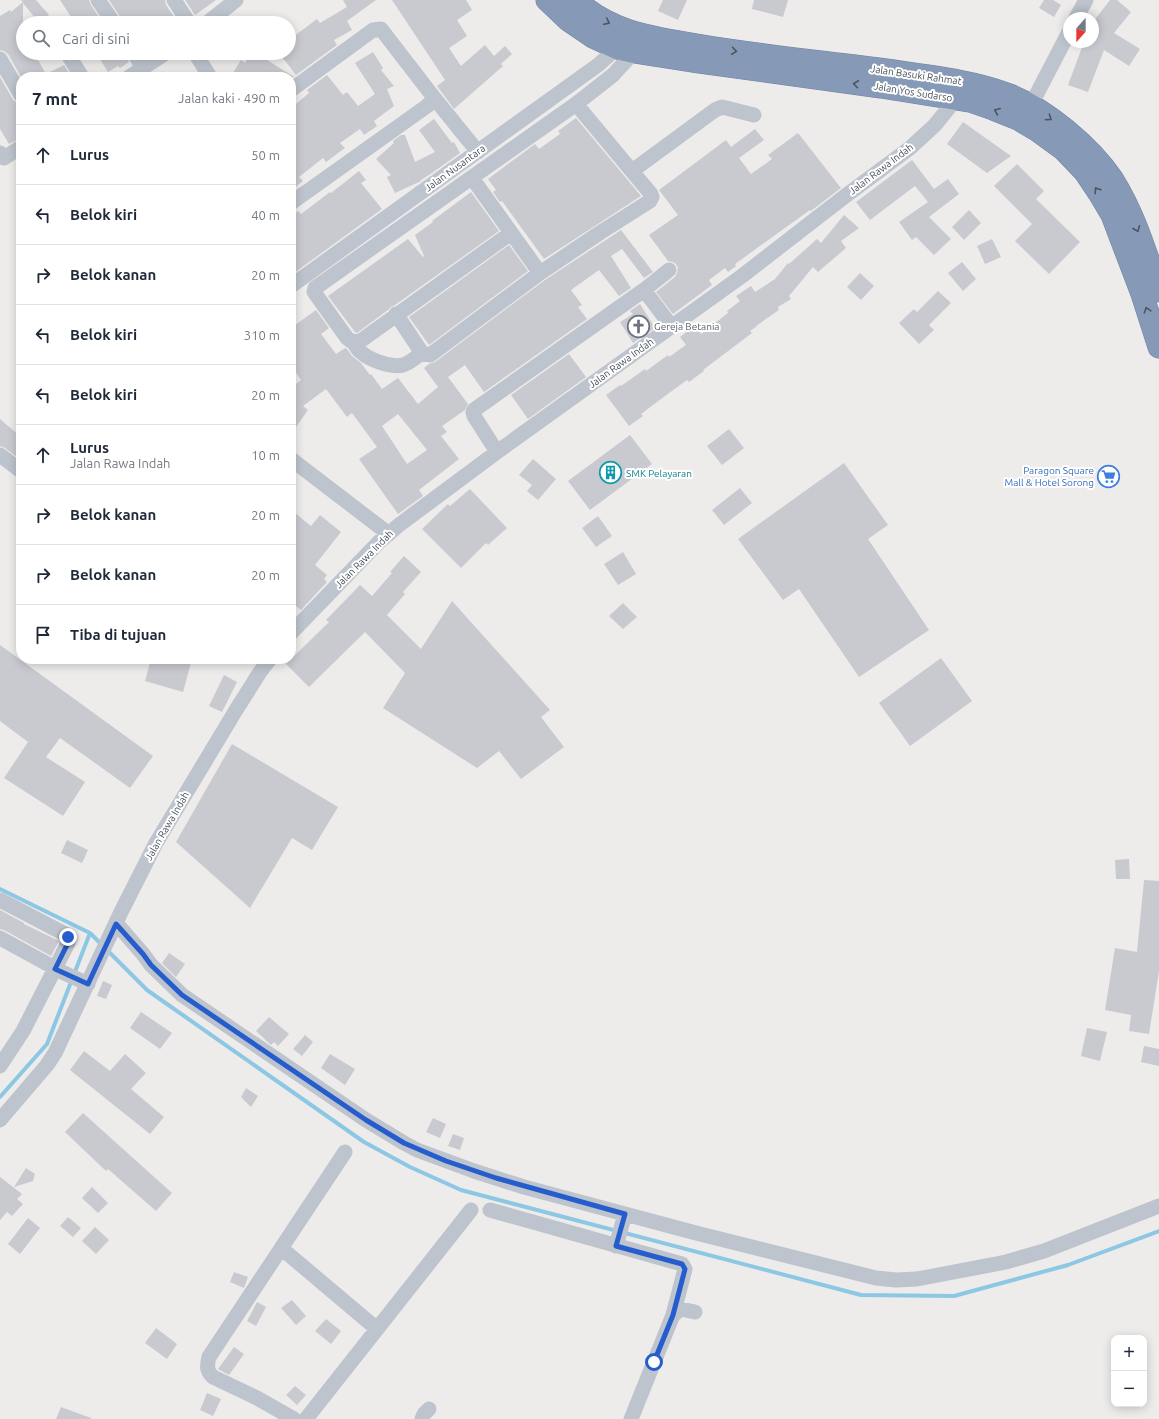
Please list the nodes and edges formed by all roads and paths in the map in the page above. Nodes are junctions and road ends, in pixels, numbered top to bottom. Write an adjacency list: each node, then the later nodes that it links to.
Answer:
1 (98, 0): 8 (street)
2 (174, 0): 9 (street)
3 (236, 0): 10 (street)
4 (547, 0): 12 (highway, Jalan Yos Sudarso)
5 (576, 0): 27 (highway, Jalan Basuki Rahmat, one-way to 27)
6 (1086, 0): 7 (street)
7 (1079, 12)
8 (109, 16)
9 (184, 16)
10 (216, 16)
11 (1063, 44): 27 (street)
12 (625, 50): 24 (highway, Jalan Yos Sudarso, one-way to 12); 26 (street); 30 (street, Jalan Nusantara)
13 (0, 59): 22 (street)
14 (71, 60): 19 (street)
15 (138, 60): 18 (street)
16 (155, 60): 18 (street)
17 (199, 60): 21 (street)
18 (143, 68): 20 (street)
19 (79, 72)
20 (137, 72)
21 (207, 72)
22 (16, 86)
23 (296, 86): 25 (street)
24 (956, 98): 42 (street, Jalan Rawa Indah); 44 (highway, Jalan Yos Sudarso, one-way to 24)
25 (435, 99): 30 (street); 34 (street)
26 (576, 104): 32 (street); 33 (street)
27 (1031, 106): 40 (highway, Jalan Basuki Rahmat, one-way to 40)
28 (754, 115): 32 (street)
29 (16, 150): 31 (street)
30 (478, 152): 38 (street, Jalan Nusantara)
31 (1, 158)
32 (632, 171): 37 (street)
33 (472, 178): 35 (street); 43 (street)
34 (296, 199)
35 (511, 233): 37 (street); 41 (street)
36 (669, 270): 39 (street)
37 (540, 273): 45 (street)
38 (296, 282)
39 (644, 290): 42 (street); 46 (street)
40 (1159, 291)
41 (396, 314): 43 (street); 45 (street)
42 (672, 327): 46 (street, Jalan Rawa Indah)
43 (353, 342): 45 (street)
44 (1159, 347)
45 (422, 353)
46 (497, 452): 50 (street, Jalan Rawa Indah)
47 (0, 455): 49 (street)
48 (296, 463): 50 (street)
49 (16, 467)
50 (389, 534): 51 (street, Jalan Rawa Indah)
51 (296, 628)
52 (266, 664): 54 (street, Jalan Rawa Indah)
53 (0, 900): 56 (street)
54 (113, 930): 57 (street, Jalan Rawa Indah); 64 (street)
55 (0, 938): 56 (street)
56 (58, 971): 57 (street); 58 (street)
57 (85, 983): 59 (street)
58 (0, 1066)
59 (0, 1120)
60 (345, 1152): 66 (street)
61 (1159, 1206): 64 (street)
62 (471, 1210): 69 (street)
63 (490, 1210): 65 (street)
64 (623, 1220): 65 (street)
65 (616, 1246): 68 (street)
66 (281, 1248): 69 (street); 70 (street)
67 (695, 1312): 68 (street)
68 (673, 1315): 72 (street)
69 (377, 1329): 71 (street)
70 (294, 1419)
71 (306, 1419)
72 (631, 1419)

